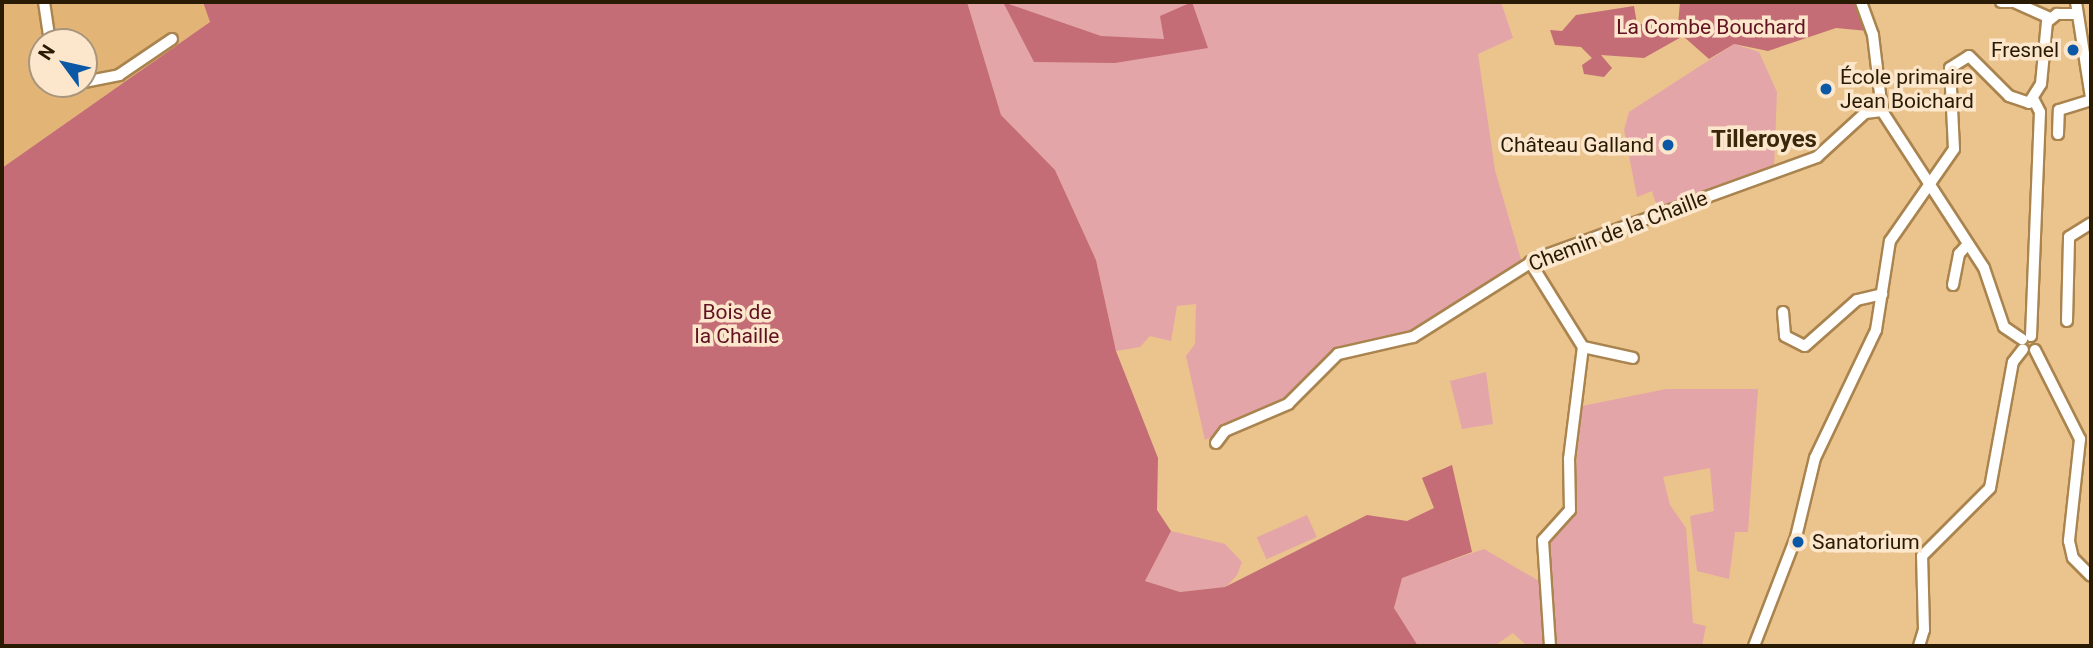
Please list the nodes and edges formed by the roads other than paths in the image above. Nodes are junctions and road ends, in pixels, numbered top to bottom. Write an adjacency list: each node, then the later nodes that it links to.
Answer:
1 (44, 2): 7 (street)
2 (1861, 2): 13 (street)
3 (2001, 2): 4 (street)
4 (2013, 2): 6 (street)
5 (2076, 6): 6 (street); 9 (street)
6 (2050, 18): 12 (street)
7 (48, 28)
8 (172, 39): 10 (street)
9 (2087, 73): 11 (street)
10 (98, 79)
11 (2091, 99): 14 (street)
12 (2035, 100): 15 (street); 23 (street)
13 (1882, 111): 15 (street); 18 (street, Chemin de la Chaille)
14 (2058, 134)
15 (1927, 183): 17 (street); 20 (street)
16 (2091, 223): 22 (street)
17 (1968, 244): 19 (street); 23 (street)
18 (1530, 262): 24 (street); 26 (street, Chemin de la Chaille)
19 (1953, 285)
20 (1882, 294): 21 (street); 29 (street)
21 (1783, 312)
22 (2067, 321)
23 (2026, 342): 27 (street); 30 (street)
24 (1583, 347): 25 (street); 28 (street)
25 (1633, 358)
26 (1216, 443)
27 (2091, 576)
28 (1550, 646)
29 (1754, 646)
30 (1919, 646)

